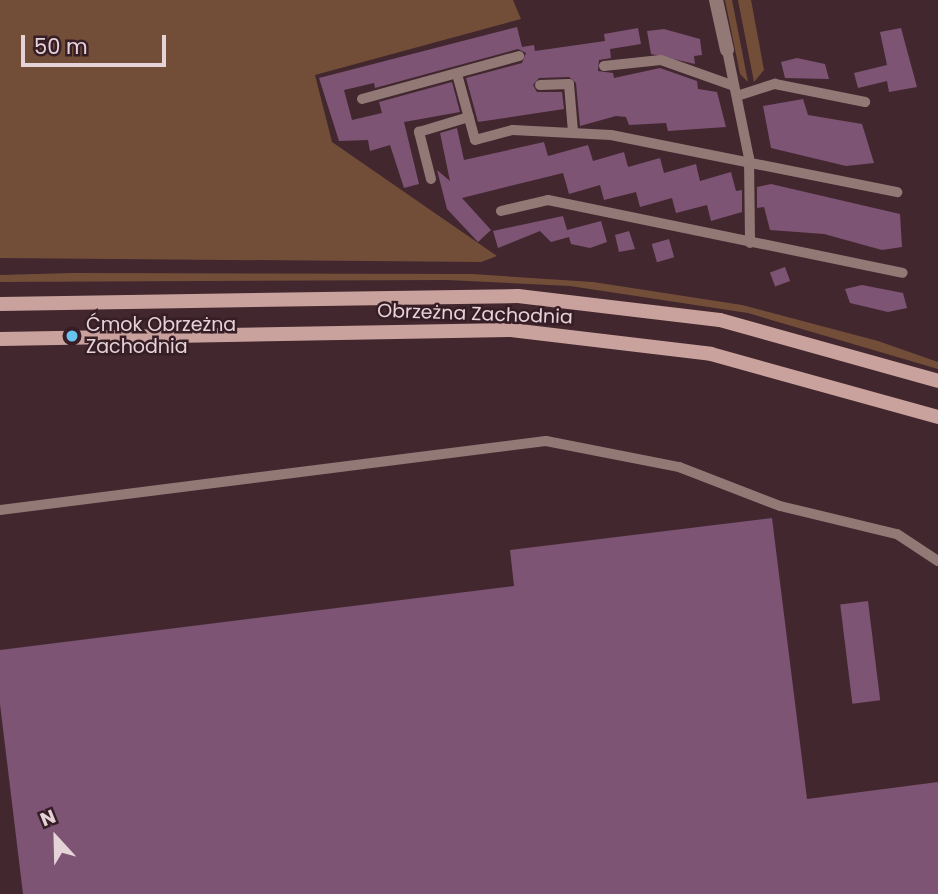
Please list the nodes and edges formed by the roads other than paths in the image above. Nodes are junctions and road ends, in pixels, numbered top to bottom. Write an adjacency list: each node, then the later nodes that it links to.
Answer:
1 (716, 0): 2 (street)
2 (727, 50): 7 (lane)
3 (519, 56): 5 (lane)
4 (604, 66): 7 (lane)
5 (457, 74): 8 (lane); 10 (lane)
6 (540, 85): 11 (lane)
7 (735, 91): 9 (lane); 12 (lane)
8 (362, 99)
9 (865, 102)
10 (469, 117): 11 (lane); 13 (lane)
11 (573, 132): 12 (lane)
12 (749, 158): 14 (lane); 16 (lane)
13 (430, 179)
14 (897, 192)
15 (501, 211): 16 (lane)
16 (750, 243): 17 (lane)
17 (903, 273)
18 (0, 304): 20 (street, Obrzeżna Zachodnia)
19 (0, 339): 21 (street, Obrzeżna Zachodnia)
20 (938, 381)
21 (938, 417)
22 (0, 510): 23 (lane)
23 (938, 561)

